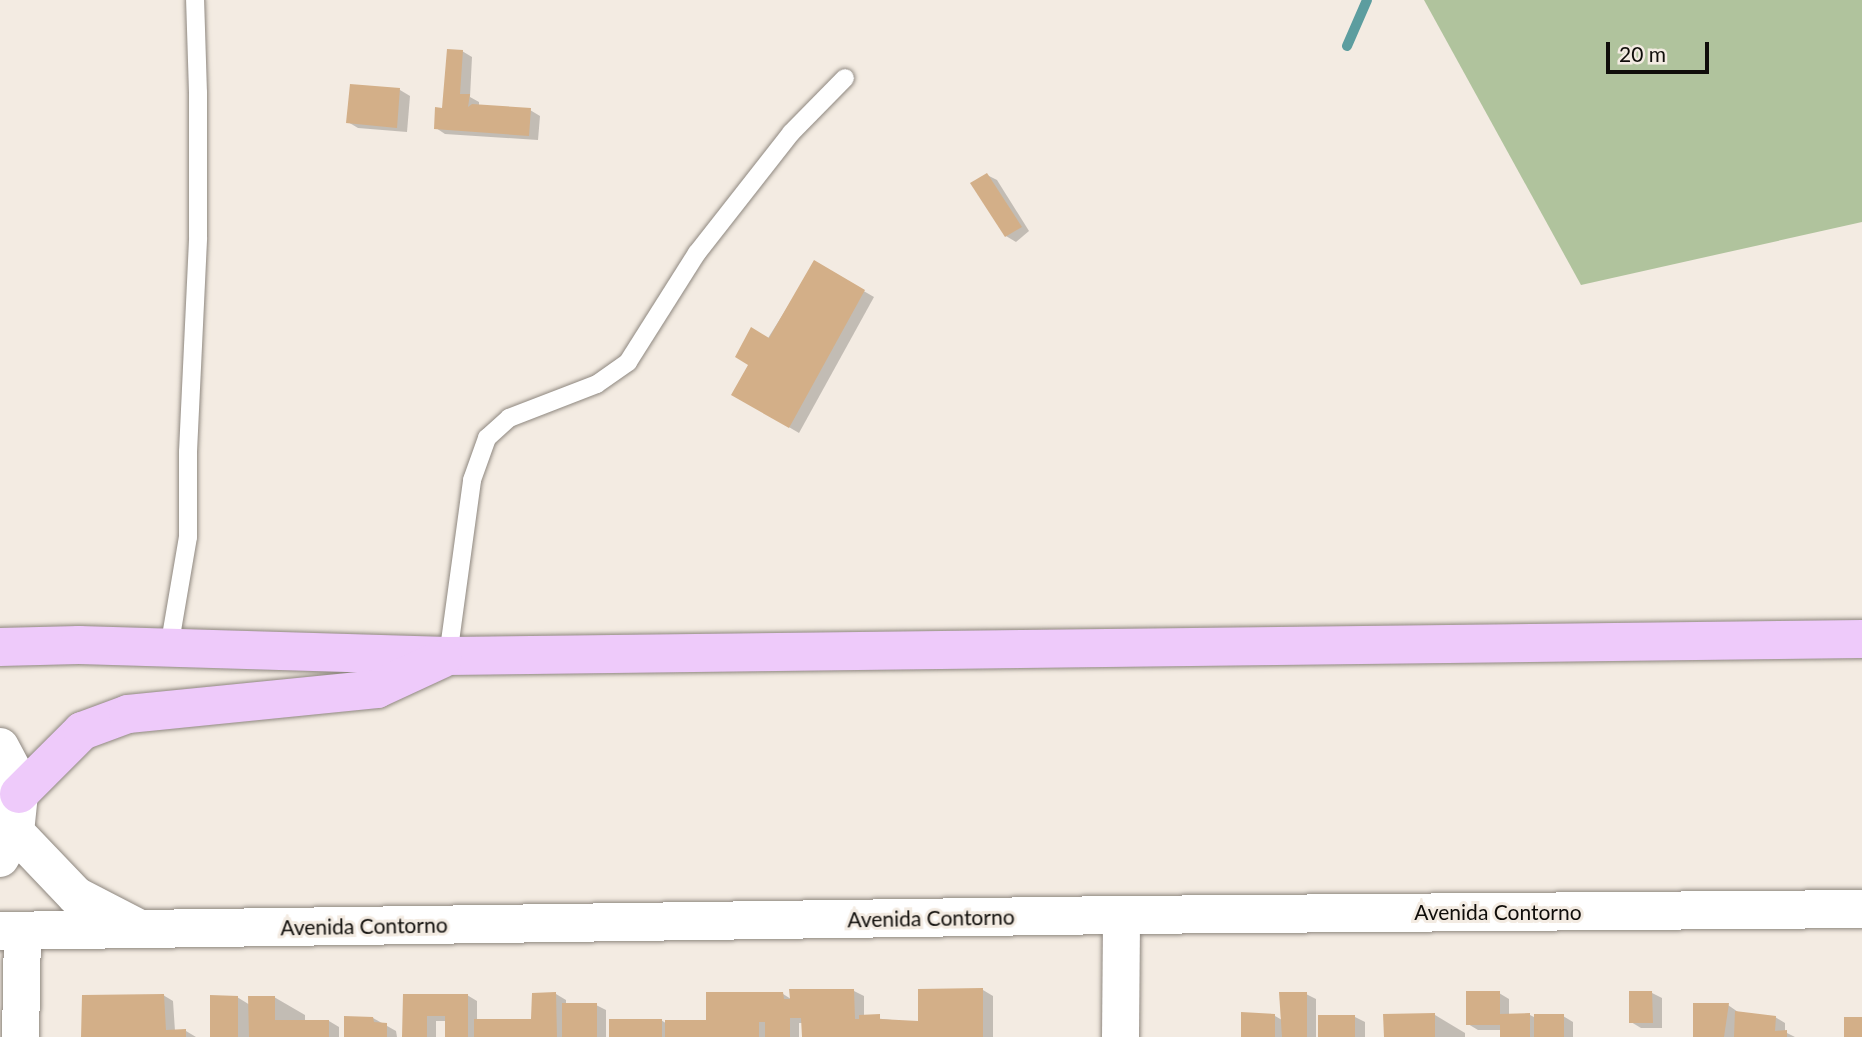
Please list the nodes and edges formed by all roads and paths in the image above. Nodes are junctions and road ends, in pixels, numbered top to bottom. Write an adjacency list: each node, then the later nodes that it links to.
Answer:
1 (195, 0): 5 (lane)
2 (845, 78): 6 (lane)
3 (1862, 639): 6 (highway)
4 (0, 647): 5 (highway)
5 (169, 648): 6 (highway)
6 (448, 656): 8 (highway)
7 (0, 747): 8 (street)
8 (19, 794): 9 (street)
9 (7, 845): 12 (street)
10 (1862, 909): 11 (street, Avenida Contorno)
11 (1121, 915): 12 (street, Avenida Contorno); 15 (street)
12 (141, 929): 13 (street, Avenida Contorno)
13 (11, 931): 14 (street)
14 (20, 1037)
15 (1120, 1037)

